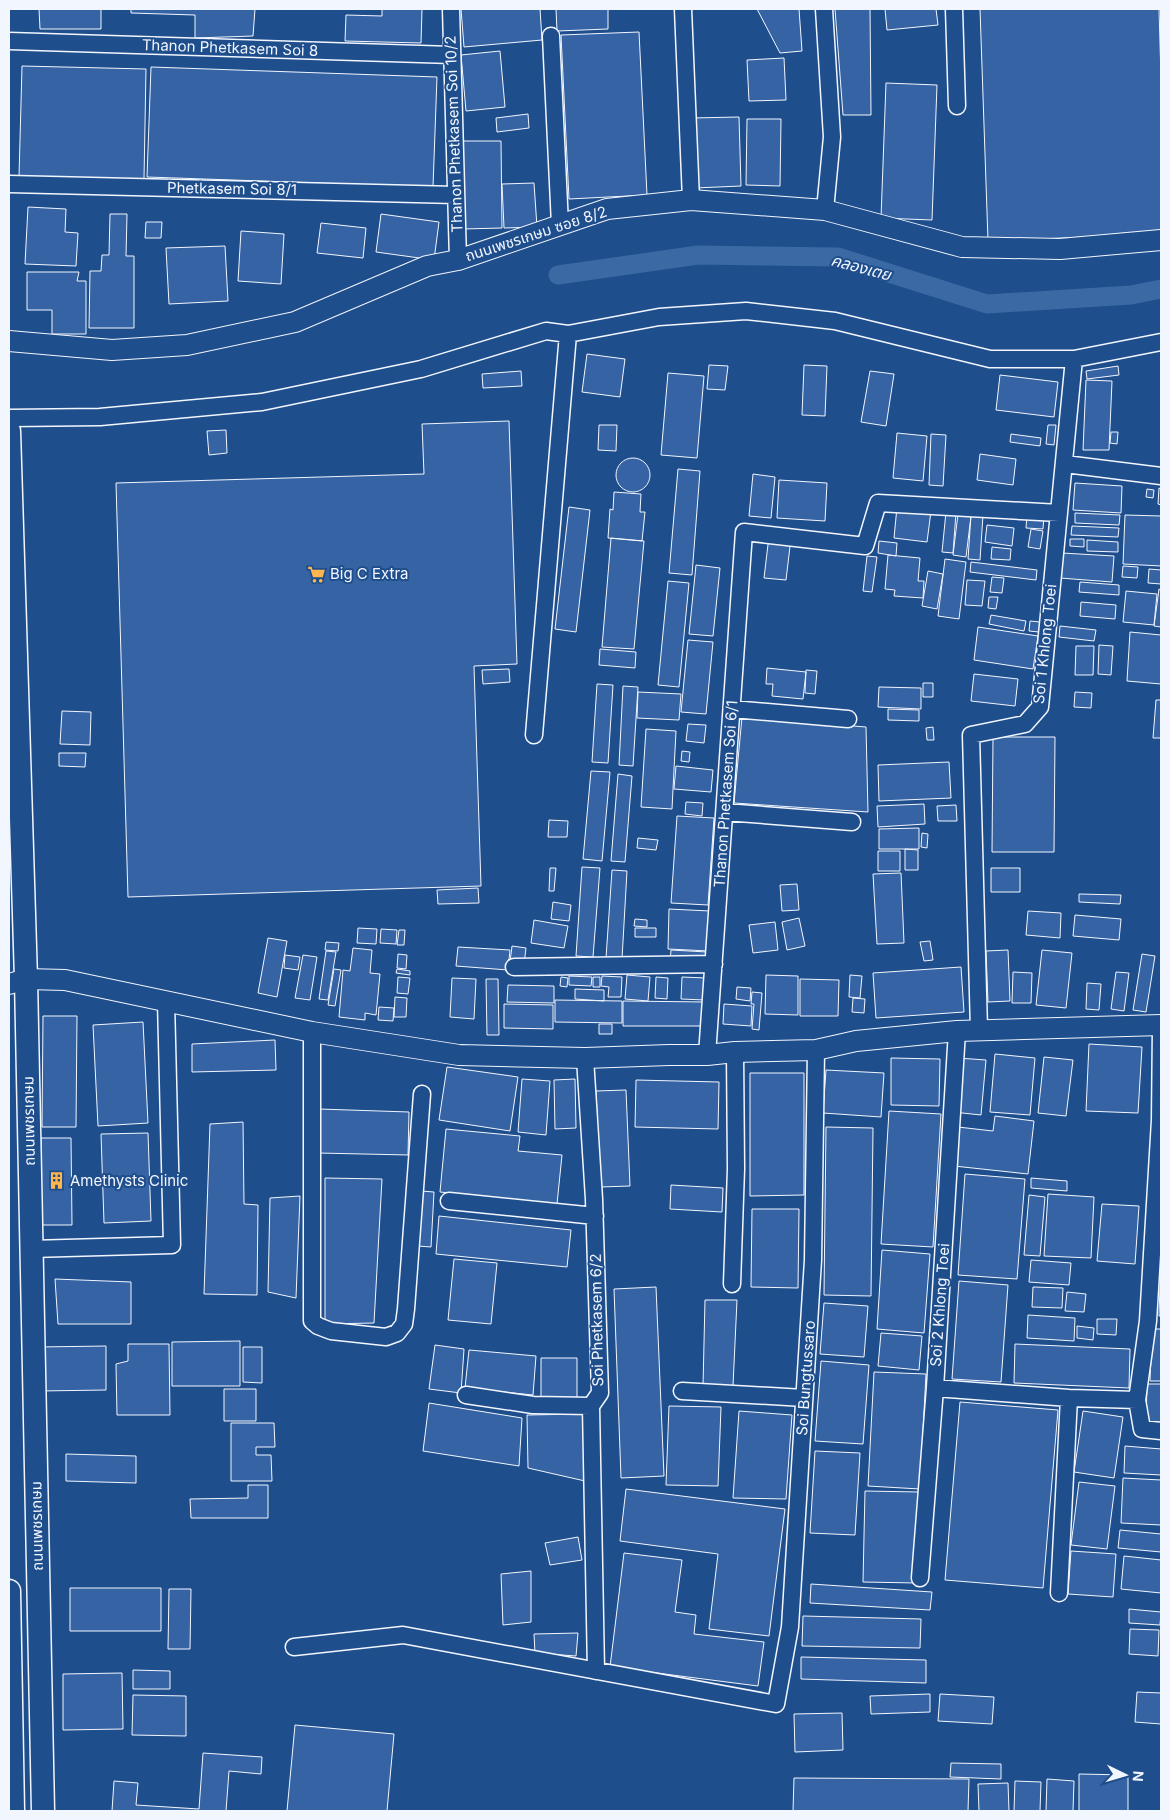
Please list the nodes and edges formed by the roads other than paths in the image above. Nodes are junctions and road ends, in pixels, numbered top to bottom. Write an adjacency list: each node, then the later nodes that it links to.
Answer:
1 (451, 9): 7 (street, Thanon Phetkasem Soi 10/2)
2 (683, 9): 11 (street)
3 (824, 9): 12 (street)
4 (954, 9): 8 (street)
5 (551, 36): 13 (street)
6 (9, 41): 7 (street, Thanon Phetkasem Soi 8)
7 (452, 54): 10 (street, Thanon Phetkasem Soi 10/2)
8 (957, 106)
9 (9, 184): 10 (street, Phetkasem Soi 8/1)
10 (456, 195): 15 (street, Thanon Phetkasem Soi 10/2)
11 (691, 200): 12 (street, ถนนเพชรเกษม ซอย 8/2); 13 (street, ถนนเพชรเกษม ซอย 8/2)
12 (825, 210): 14 (street, ถนนเพชรเกษม ซอย 8/2)
13 (560, 226): 15 (street, ถนนเพชรเกษม ซอย 8/2)
14 (1161, 240)
15 (458, 260): 17 (street, ถนนเพชรเกษม ซอย 8/2)
16 (568, 334): 19 (street); 20 (street); 27 (street)
17 (9, 341)
18 (1161, 342): 19 (street)
19 (1074, 359): 22 (street, Soi 1 Khlong Toei)
20 (9, 418)
21 (9, 432): 32 (main road, ถนนเพชรเกษม)
22 (1065, 464): 23 (street); 24 (street, Soi 1 Khlong Toei)
23 (1161, 476)
24 (1058, 513): 25 (street, Thanon Phetkasem Soi 6/1); 35 (street, Soi 1 Khlong Toei)
25 (732, 709): 26 (street); 28 (street, Thanon Phetkasem Soi 6/1)
26 (848, 719)
27 (534, 735)
28 (725, 812): 29 (street); 30 (street, Thanon Phetkasem Soi 6/1)
29 (852, 822)
30 (714, 964): 31 (street); 40 (street, Thanon Phetkasem Soi 6/1)
31 (514, 967)
32 (18, 982): 33 (street); 47 (main road, ถนนเพชรเกษม)
33 (166, 1001): 37 (street); 47 (street)
34 (1161, 1025): 35 (street); 43 (street)
35 (979, 1030): 36 (street)
36 (957, 1031): 38 (street); 50 (street, Soi 2 Khlong Toei)
37 (312, 1032): 41 (street); 42 (street)
38 (816, 1050): 39 (street); 53 (street, Soi Bungtussaro)
39 (735, 1052): 40 (street); 48 (street)
40 (707, 1055): 41 (street)
41 (586, 1058): 45 (street, Soi Phetkasem 6/2)
42 (422, 1094)
43 (1161, 1120): 46 (street)
44 (449, 1201): 45 (street)
45 (594, 1216): 56 (street, Soi Phetkasem 6/2)
46 (1157, 1245): 49 (street)
47 (31, 1249): 66 (main road, ถนนเพชรเกษม)
48 (732, 1284)
49 (1155, 1321): 55 (street)
50 (935, 1388): 54 (street); 58 (street, Soi 2 Khlong Toei)
51 (682, 1391): 53 (street)
52 (466, 1395): 56 (street)
53 (804, 1398): 62 (street, Soi Bungtussaro)
54 (1069, 1398): 55 (street); 59 (street)
55 (1137, 1400): 57 (street)
56 (591, 1406): 62 (street, Soi Phetkasem 6/2)
57 (1161, 1431)
58 (920, 1578)
59 (1059, 1593)
60 (9, 1601): 63 (main road)
61 (294, 1646): 62 (street)
62 (596, 1670)
63 (10, 1685): 64 (main road)
64 (10, 1780): 65 (main road)
65 (13, 1811)
66 (43, 1811)

